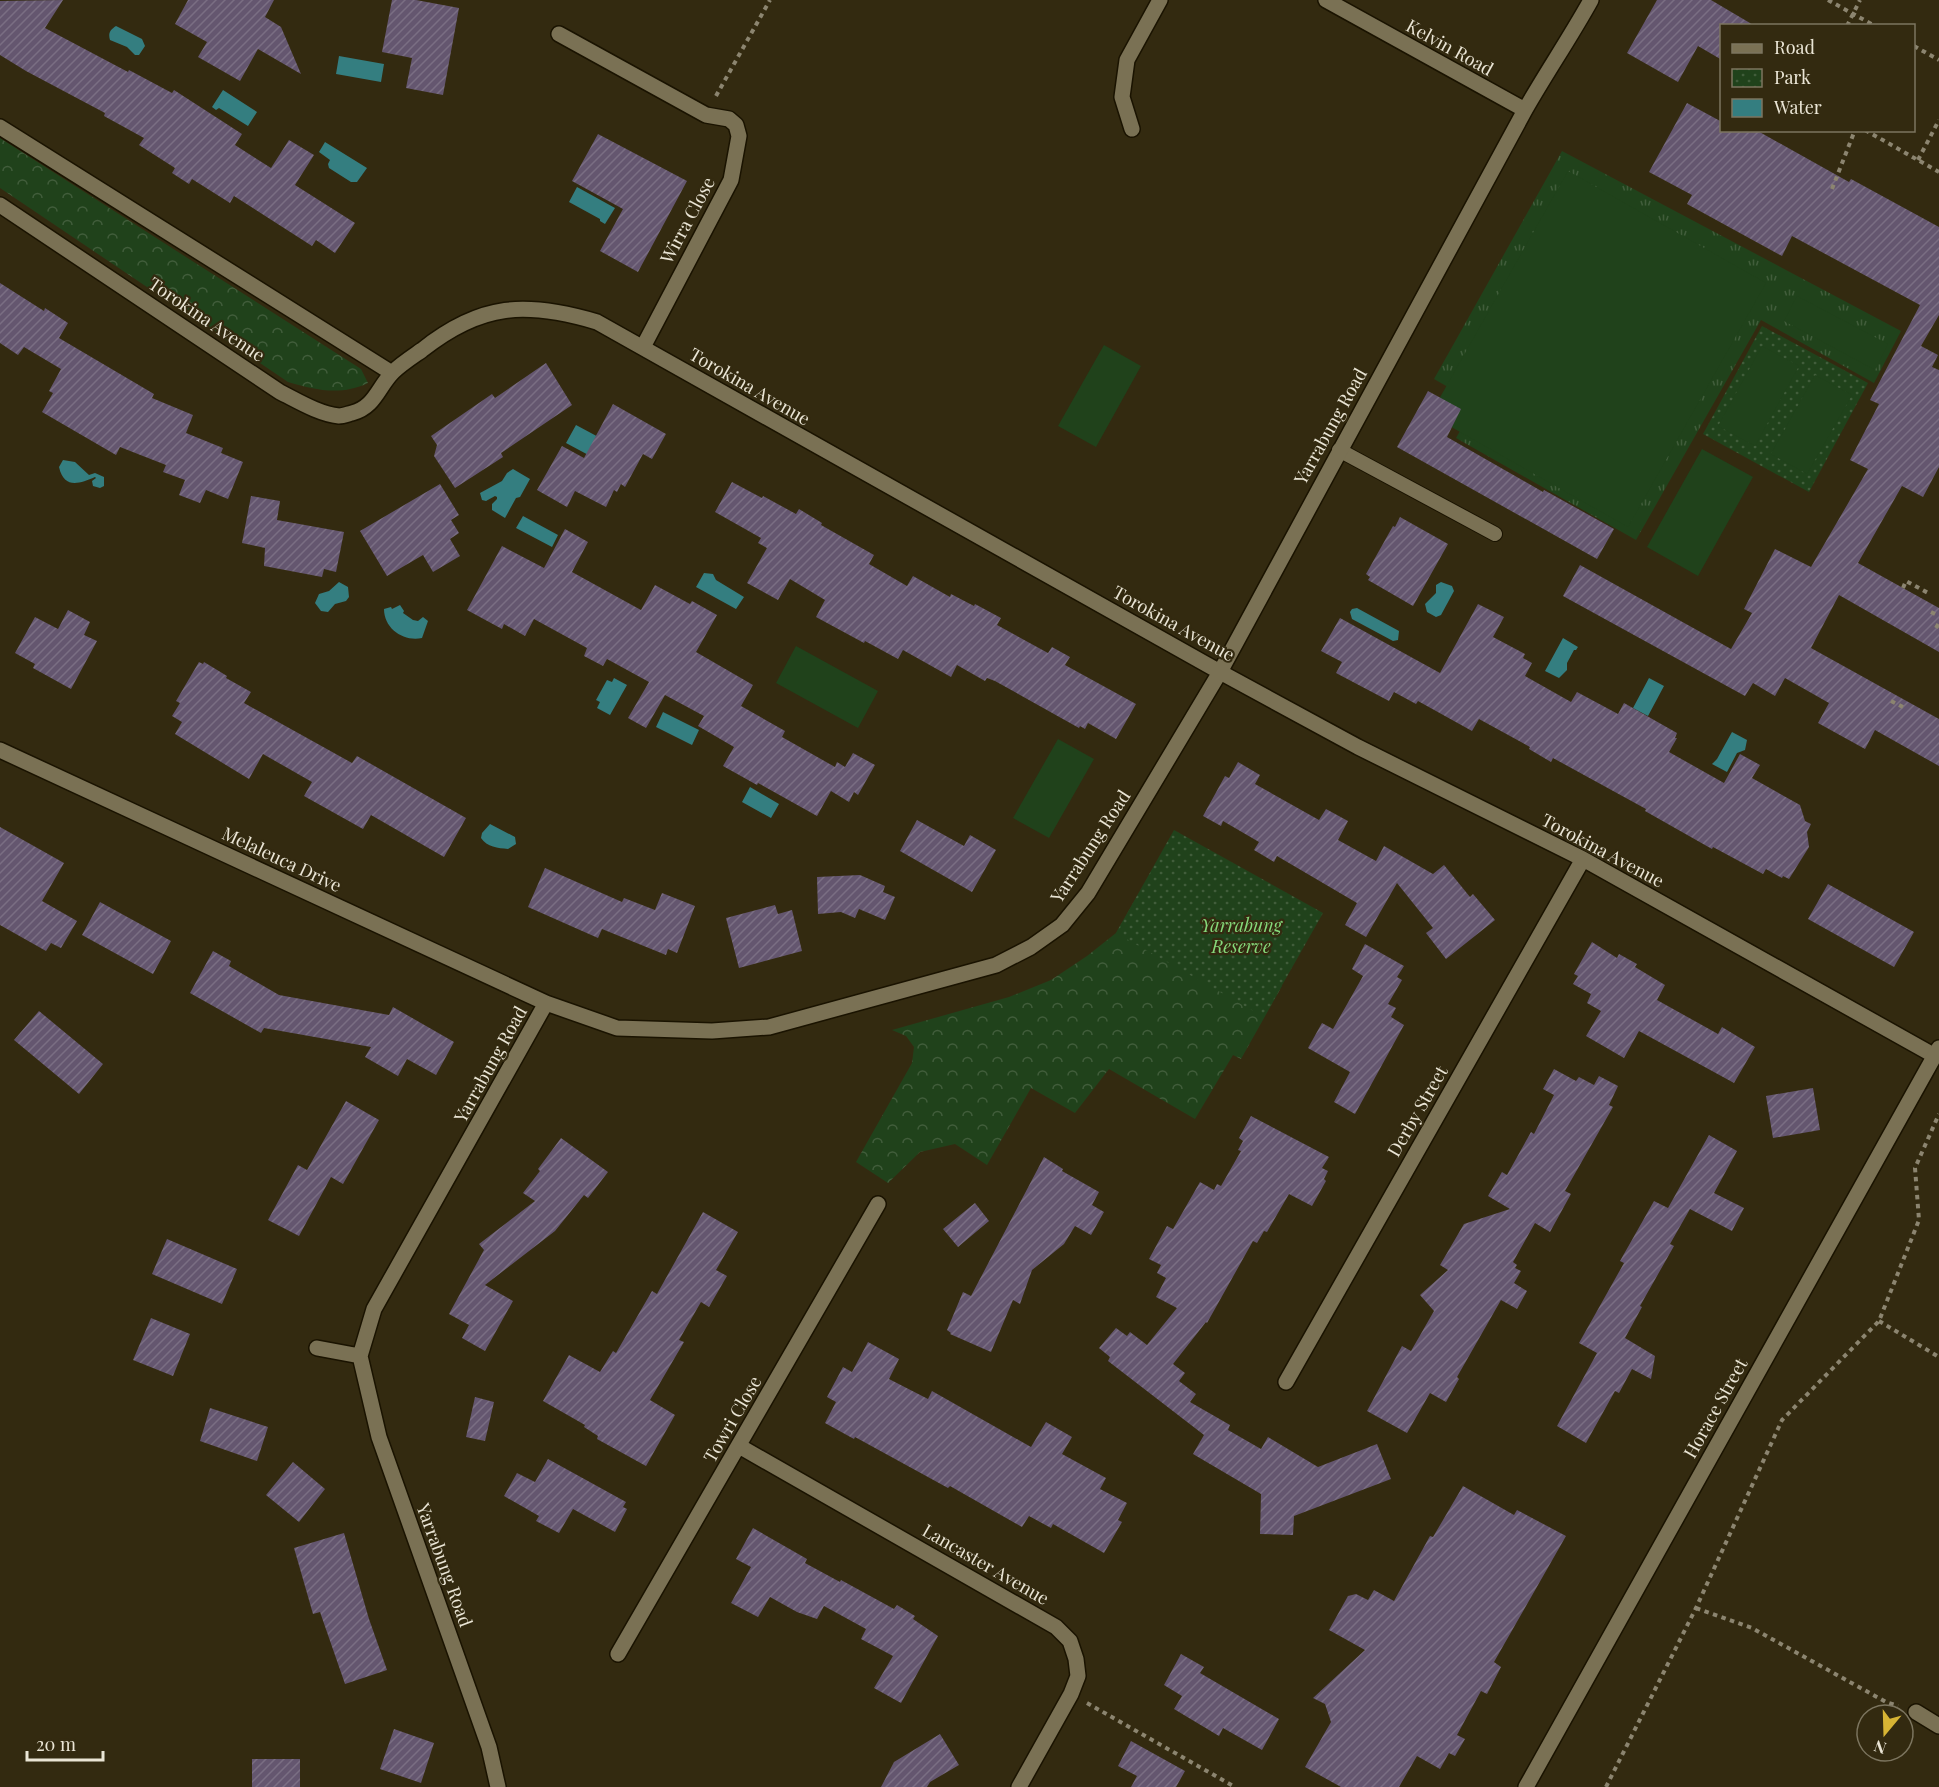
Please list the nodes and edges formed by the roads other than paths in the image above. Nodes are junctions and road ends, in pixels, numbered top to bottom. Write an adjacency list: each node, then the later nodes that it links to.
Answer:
1 (1160, 0): 7 (street)
2 (1326, 0): 5 (street, Kelvin Road)
3 (1592, 0): 5 (street, Yarrabung Road)
4 (560, 34): 9 (street, Wirra Close)
5 (1525, 110): 11 (street, Yarrabung Road)
6 (0, 127): 10 (street)
7 (1132, 129)
8 (0, 204): 10 (street, Torokina Avenue)
9 (643, 347): 10 (street, Torokina Avenue); 13 (street, Torokina Avenue)
10 (392, 373)
11 (1339, 450): 12 (lane); 13 (street, Yarrabung Road)
12 (1495, 534)
13 (1220, 672): 15 (street, Torokina Avenue); 16 (street, Yarrabung Road)
14 (0, 750): 16 (street, Melaleuca Drive)
15 (1582, 859): 17 (street, Torokina Avenue); 21 (street, Derby Street)
16 (546, 1003): 20 (street, Yarrabung Road)
17 (1937, 1052): 28 (street, Horace Street)
18 (879, 1204): 22 (street, Towri Close)
19 (317, 1348): 20 (street)
20 (360, 1356): 26 (street, Yarrabung Road)
21 (1286, 1382)
22 (739, 1446): 23 (street, Towri Close); 27 (street, Lancaster Avenue)
23 (618, 1654)
24 (1916, 1712): 25 (street)
25 (1939, 1726)
26 (498, 1787)
27 (1019, 1787)
28 (1526, 1787)

